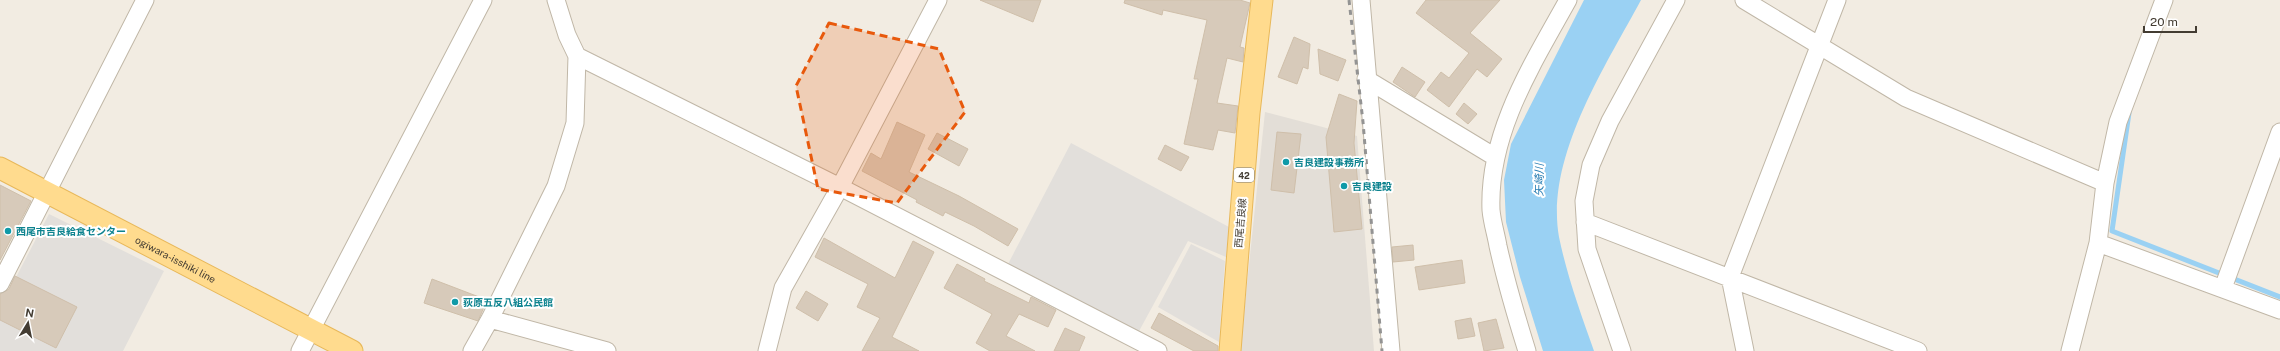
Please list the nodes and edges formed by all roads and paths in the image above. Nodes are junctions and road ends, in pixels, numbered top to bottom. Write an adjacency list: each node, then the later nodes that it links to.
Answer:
1 (145, 0): 20 (street)
2 (483, 0): 28 (street)
3 (556, 0): 13 (street)
4 (938, 0): 19 (street)
5 (1262, 0): 35 (main road, 西尾吉良線 / 42)
6 (1361, 0): 14 (street)
7 (1568, 0): 16 (street)
8 (1676, 0): 21 (street)
9 (1744, 0): 12 (street)
10 (1837, 0): 12 (street)
11 (2164, 0): 18 (street)
12 (1819, 47): 18 (street); 23 (street)
13 (578, 56): 19 (street); 27 (street)
14 (1366, 79): 16 (street); 36 (street)
15 (2280, 132): 25 (street)
16 (1495, 158): 37 (street)
17 (0, 168): 20 (main road, ogiwara-isshiki line)
18 (2105, 183): 22 (street)
19 (840, 187): 33 (street); 34 (street)
20 (47, 192): 24 (street); 28 (main road, ogiwara-isshiki line)
21 (1585, 222): 23 (street); 38 (street)
22 (2098, 243): 25 (street); 41 (street)
23 (1730, 277): 39 (street); 40 (street)
24 (0, 284)
25 (2223, 288): 26 (street)
26 (2280, 310)
27 (490, 319): 31 (street); 32 (street)
28 (311, 330): 29 (street); 30 (main road, ogiwara-isshiki line)
29 (300, 351)
30 (352, 351)
31 (472, 351)
32 (607, 351)
33 (767, 351)
34 (1158, 351)
35 (1230, 351)
36 (1391, 351)
37 (1527, 351)
38 (1622, 351)
39 (1745, 351)
40 (1918, 351)
41 (2070, 351)

